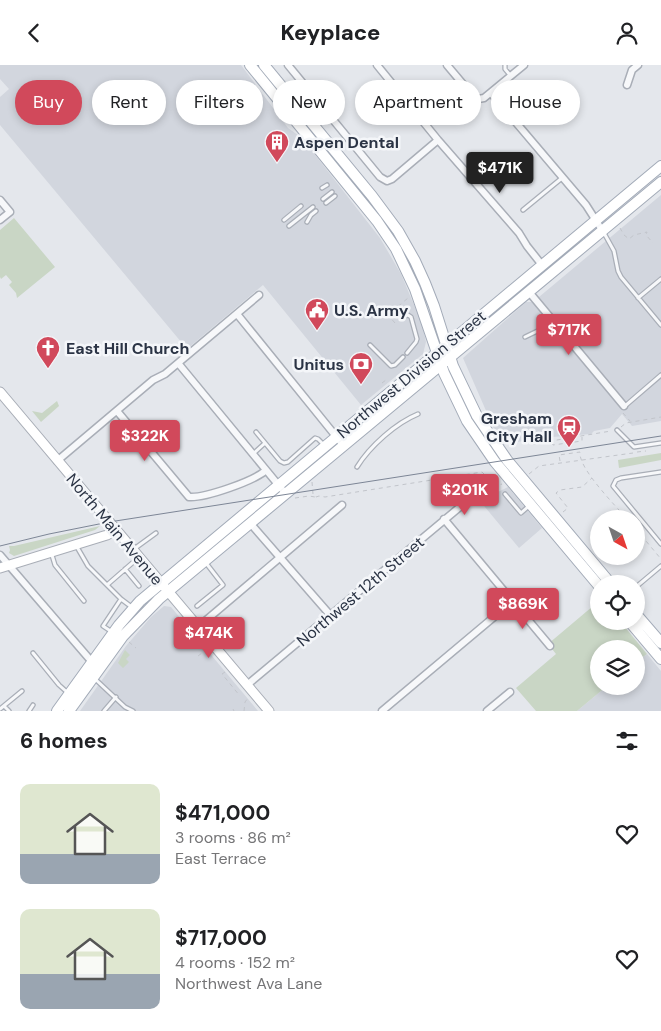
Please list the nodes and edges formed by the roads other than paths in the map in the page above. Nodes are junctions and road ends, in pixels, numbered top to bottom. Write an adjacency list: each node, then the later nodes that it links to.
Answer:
1 (250, 65): 48 (main road)
2 (264, 65): 46 (main road)
3 (288, 65): 14 (street)
4 (377, 65): 14 (street)
5 (447, 65): 12 (street)
6 (505, 65): 9 (lane)
7 (524, 65): 9 (street)
8 (638, 65): 11 (street)
9 (511, 77): 10 (street)
10 (507, 80)
11 (626, 85)
12 (491, 93)
13 (518, 125): 16 (street)
14 (438, 140): 35 (street)
15 (661, 166): 31 (main road, Northwest Division Street)
16 (562, 177): 28 (lane); 31 (street)
17 (661, 182): 34 (main road, Northwest Division Street)
18 (327, 185): 19 (lane)
19 (322, 188)
20 (332, 192): 22 (lane)
21 (335, 196): 24 (lane)
22 (323, 199)
23 (0, 200): 29 (street)
24 (326, 203)
25 (301, 206): 30 (lane)
26 (313, 207): 33 (lane)
27 (316, 211): 32 (lane)
28 (523, 211)
29 (0, 220)
30 (284, 220)
31 (596, 220): 34 (street); 35 (main road, Northwest Division Street)
32 (307, 222)
33 (289, 226)
34 (602, 230): 37 (main road, Northwest Division Street); 39 (lane)
35 (542, 265): 46 (main road, Northwest Division Street)
36 (661, 279): 39 (lane)
37 (529, 291): 42 (street); 50 (main road, Northwest Division Street)
38 (259, 295): 40 (street)
39 (638, 298): 43 (lane)
40 (237, 314): 51 (street); 60 (street)
41 (404, 316): 47 (lane)
42 (555, 322): 44 (lane); 55 (street)
43 (661, 325)
44 (525, 337)
45 (370, 345): 49 (lane)
46 (446, 345): 48 (main road, Northwest Division Street); 50 (main road)
47 (407, 353)
48 (437, 353): 52 (main road); 60 (main road, Northwest Division Street)
49 (403, 357)
50 (450, 357): 52 (main road, Northwest Division Street); 92 (main road)
51 (178, 363): 56 (street); 65 (street)
52 (441, 365): 63 (main road, Northwest Division Street); 75 (main road)
53 (661, 375): 55 (lane)
54 (0, 393): 66 (street, North Main Avenue)
55 (623, 409)
56 (117, 411): 66 (street); 68 (street)
57 (418, 414): 67 (lane)
58 (617, 430): 62 (lane)
59 (256, 432): 61 (lane)
60 (336, 436): 63 (street); 64 (main road, Northwest Division Street)
61 (265, 443): 64 (lane); 65 (lane)
62 (661, 443)
63 (344, 445): 71 (main road, Northwest Division Street)
64 (324, 446): 70 (main road, Northwest Division Street)
65 (253, 454): 68 (street)
66 (57, 461): 78 (street, North Main Avenue)
67 (357, 467)
68 (265, 471): 70 (street)
69 (661, 472): 81 (lane)
70 (278, 485): 71 (street); 94 (main road, Northwest Division Street)
71 (285, 493): 77 (main road, Northwest Division Street)
72 (506, 494): 75 (lane)
73 (473, 496): 76 (street, Northwest 12th Street)
74 (342, 505): 85 (street)
75 (530, 505): 91 (main road)
76 (444, 519): 100 (street); 103 (street, Northwest 12th Street)
77 (250, 523): 85 (street); 86 (main road, Northwest Division Street)
78 (116, 530): 80 (street); 83 (street, North Main Avenue)
79 (156, 533): 83 (lane)
80 (76, 544): 82 (street); 95 (lane)
81 (661, 544)
82 (51, 552): 87 (street); 99 (lane)
83 (135, 554): 90 (lane); 94 (street, North Main Avenue)
84 (0, 555): 87 (street)
85 (280, 558): 103 (street); 105 (street)
86 (204, 561): 97 (main road, Northwest Division Street); 101 (lane)
87 (10, 565): 89 (street); 112 (street)
88 (661, 567): 93 (lane)
89 (0, 568)
90 (125, 569): 95 (lane); 96 (lane)
91 (590, 575)
92 (604, 575)
93 (645, 580)
94 (160, 583): 97 (street, North Main Avenue); 102 (main road, Northwest Division Street)
95 (106, 585): 98 (lane)
96 (139, 586)
97 (167, 592): 105 (street, North Main Avenue); 113 (main road, Northwest Division Street)
98 (121, 599): 102 (lane); 107 (lane)
99 (84, 601)
100 (513, 601): 109 (street); 129 (street)
101 (197, 606)
102 (133, 609): 107 (main road, Northwest Division Street)
103 (331, 615): 114 (street, Northwest 12th Street)
104 (645, 624): 108 (main road)
105 (198, 627): 114 (street, North Main Avenue)
106 (636, 630): 111 (main road)
107 (113, 633): 112 (main road, Northwest Division Street)
108 (661, 643)
109 (550, 646)
110 (33, 653): 117 (lane)
111 (661, 659)
112 (92, 662): 117 (main road, Northwest Division Street)
113 (93, 677): 118 (lane); 125 (main road, Northwest Division Street)
114 (245, 689): 128 (street, North Main Avenue)
115 (22, 691): 120 (lane)
116 (510, 692): 130 (street)
117 (69, 694): 124 (main road, Northwest Division Street)
118 (116, 697): 126 (lane); 127 (lane)
119 (33, 705): 123 (lane)
120 (4, 706): 121 (lane); 122 (lane)
121 (0, 709)
122 (9, 711)
123 (30, 711)
124 (57, 711)
125 (70, 711)
126 (104, 711)
127 (133, 711)
128 (269, 711)
129 (382, 711)
130 (487, 711)

